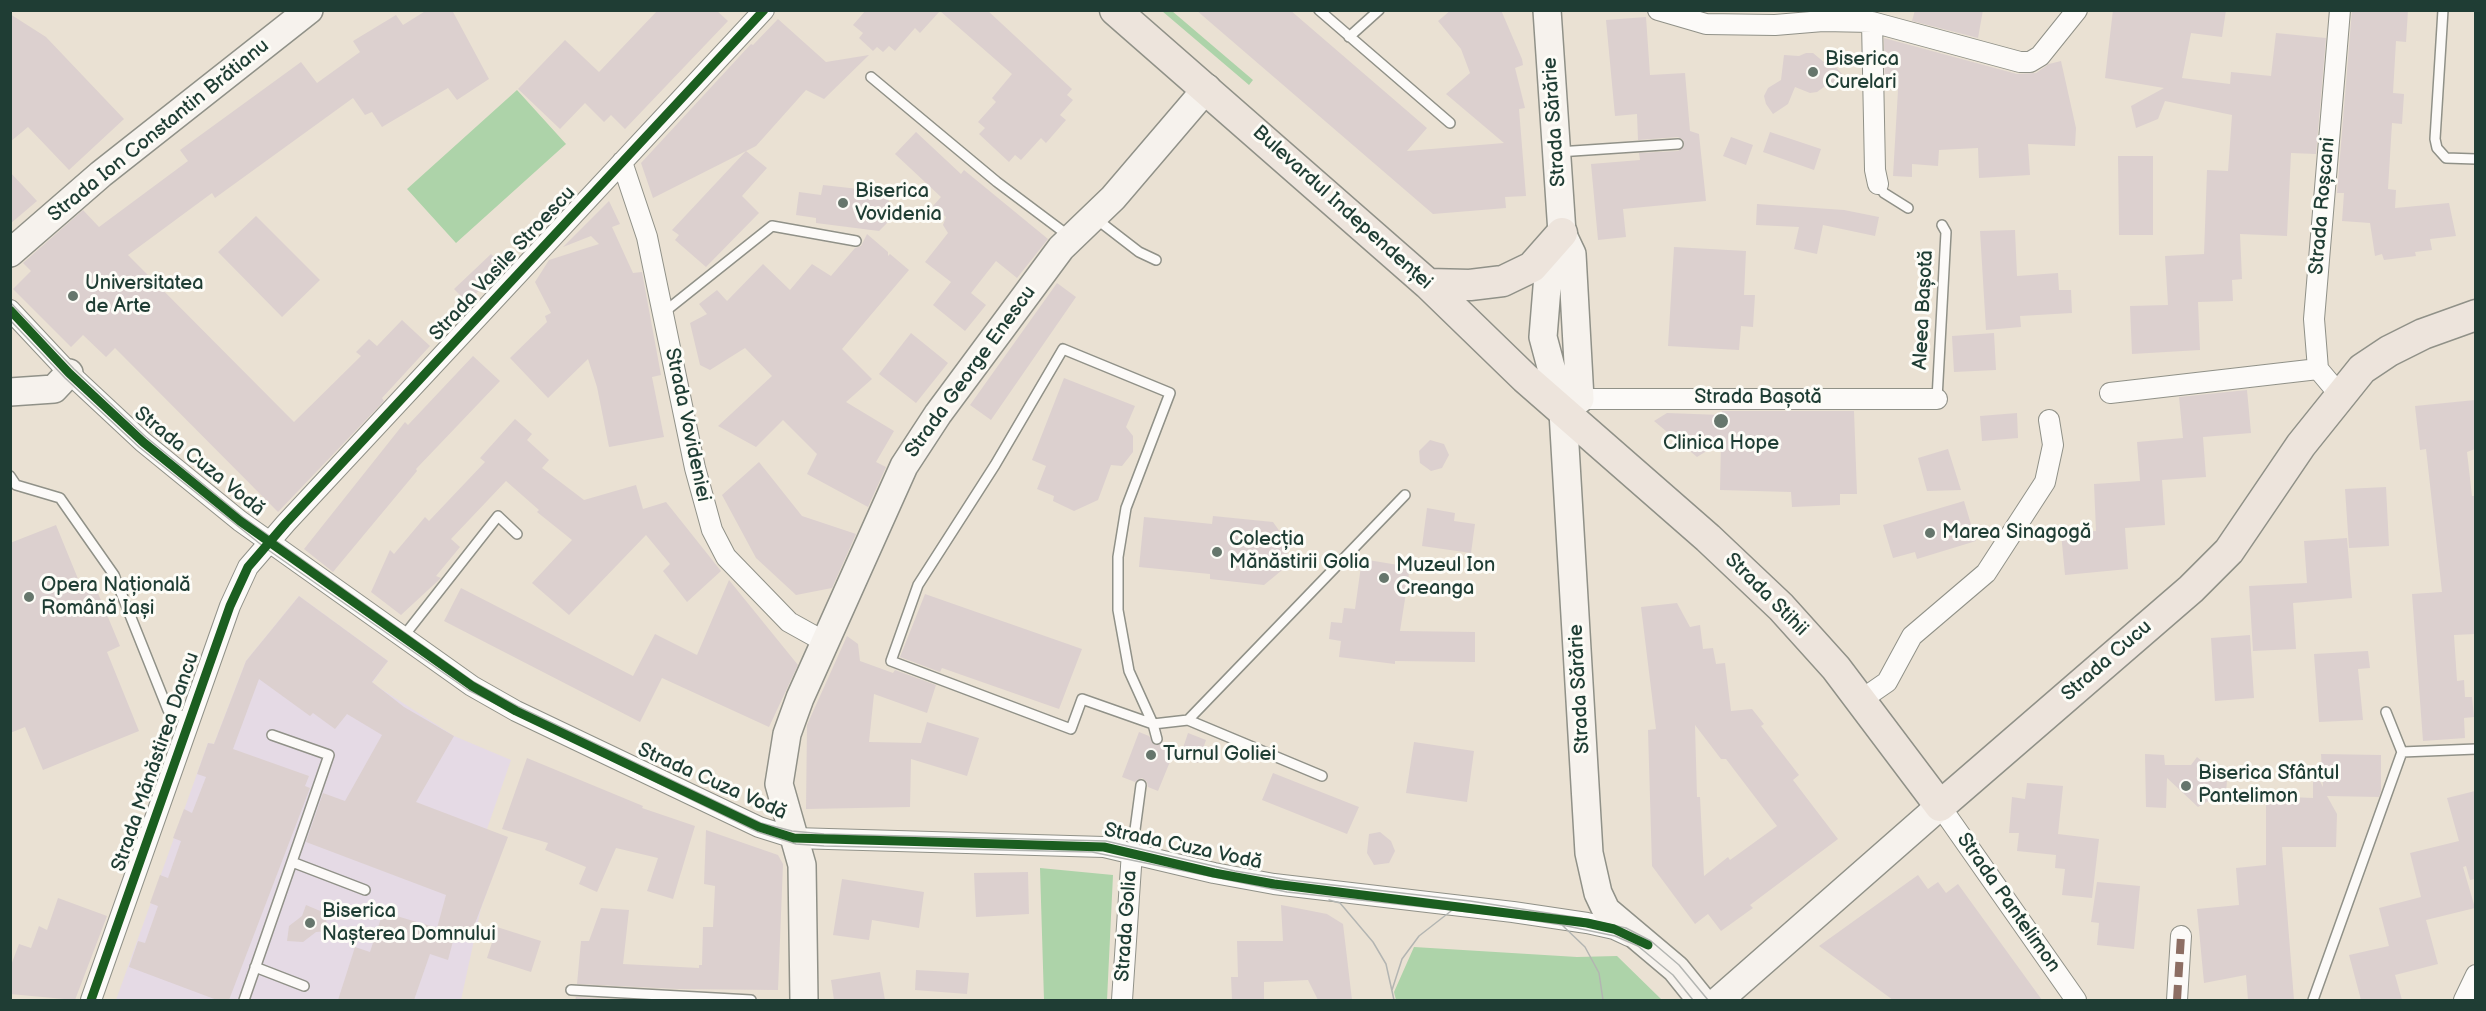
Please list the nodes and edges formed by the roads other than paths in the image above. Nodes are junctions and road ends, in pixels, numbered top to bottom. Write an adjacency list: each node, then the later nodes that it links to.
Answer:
1 (764, 10): 20 (street, Strada Vasile Stroescu)
2 (1115, 10): 15 (main road, Bulevardul Independenței)
3 (1319, 10): 13 (lane)
4 (1378, 10): 13 (lane)
5 (1547, 10): 18 (street, Strada Sărărie)
6 (1658, 10): 11 (street)
7 (2077, 10): 12 (street)
8 (2340, 10): 34 (street, Strada Roșcani)
9 (2443, 10): 19 (lane)
10 (306, 12): 28 (street, Strada Ion Constantin Brătianu)
11 (1825, 16): 12 (street)
12 (1876, 16): 21 (street)
13 (1349, 37): 16 (lane)
14 (871, 77): 26 (lane)
15 (1207, 88): 23 (street, Strada George Enescu); 30 (main road, Bulevardul Independenței)
16 (1450, 123)
17 (1678, 144): 18 (lane)
18 (1557, 152): 25 (street, Strada Sărărie)
19 (2475, 159)
20 (622, 162): 32 (street, Strada Vovideniei); 45 (street, Strada Vasile Stroescu)
21 (1878, 184): 22 (lane)
22 (1908, 208)
23 (1093, 216): 26 (street, Strada George Enescu); 29 (lane)
24 (1942, 225): 39 (lane, Aleea Bașotă)
25 (1562, 233): 30 (main road); 40 (street, Strada Sărărie)
26 (1071, 237): 47 (street, Strada George Enescu)
27 (856, 241): 32 (lane)
28 (10, 253)
29 (1155, 260)
30 (1428, 284): 40 (main road, Bulevardul Independenței)
31 (10, 310): 35 (street, Strada Cuza Vodă)
32 (663, 313): 47 (street, Strada Vovideniei)
33 (2475, 315): 38 (main road, Strada Cucu)
34 (2318, 369): 37 (street); 38 (street)
35 (69, 373): 36 (street); 45 (street, Strada Cuza Vodă)
36 (10, 392)
37 (2110, 393)
38 (2339, 394): 59 (main road, Strada Cucu)
39 (1936, 399): 40 (street, Strada Bașotă)
40 (1571, 405): 48 (main road, Strada Stihii); 65 (street, Strada Sărărie)
41 (2049, 420): 48 (street)
42 (10, 476): 50 (lane)
43 (1405, 495): 51 (lane)
44 (517, 534): 46 (lane)
45 (269, 542): 46 (street, Strada Cuza Vodă); 50 (street, Strada Mănăstirea Dancu)
46 (402, 638): 60 (street, Strada Cuza Vodă)
47 (825, 642): 60 (street, Strada George Enescu)
48 (1861, 700): 59 (main road, Strada Stihii)
49 (2386, 712): 56 (lane)
50 (190, 719): 70 (street, Strada Mănăstirea Dancu)
51 (1188, 720): 52 (lane); 57 (lane)
52 (1153, 724): 52 (lane); 54 (lane)
53 (272, 735): 62 (lane)
54 (1157, 739)
55 (2475, 748): 56 (lane)
56 (2402, 752): 79 (lane)
57 (1322, 776)
58 (1141, 785): 61 (lane)
59 (1940, 806): 76 (street, Strada Cucu); 77 (street, Strada Pantelimon)
60 (794, 838): 61 (street, Strada Cuza Vodă); 73 (street, Strada George Enescu)
61 (1132, 852): 65 (street, Strada Cuza Vodă); 74 (street, Strada Golia)
62 (292, 862): 63 (lane); 66 (lane)
63 (365, 890)
64 (2181, 936): 78 (street)
65 (1648, 945): 75 (street, Strada Sărărie)
66 (255, 967): 68 (lane); 71 (lane)
67 (2475, 975): 80 (street)
68 (304, 986)
69 (571, 990): 72 (lane)
70 (90, 1000)
71 (244, 1000)
72 (751, 1000)
73 (804, 1000)
74 (1122, 1000)
75 (1701, 1000)
76 (1719, 1000)
77 (2076, 1000)
78 (2177, 1000)
79 (2313, 1000)
80 (2464, 1000)

